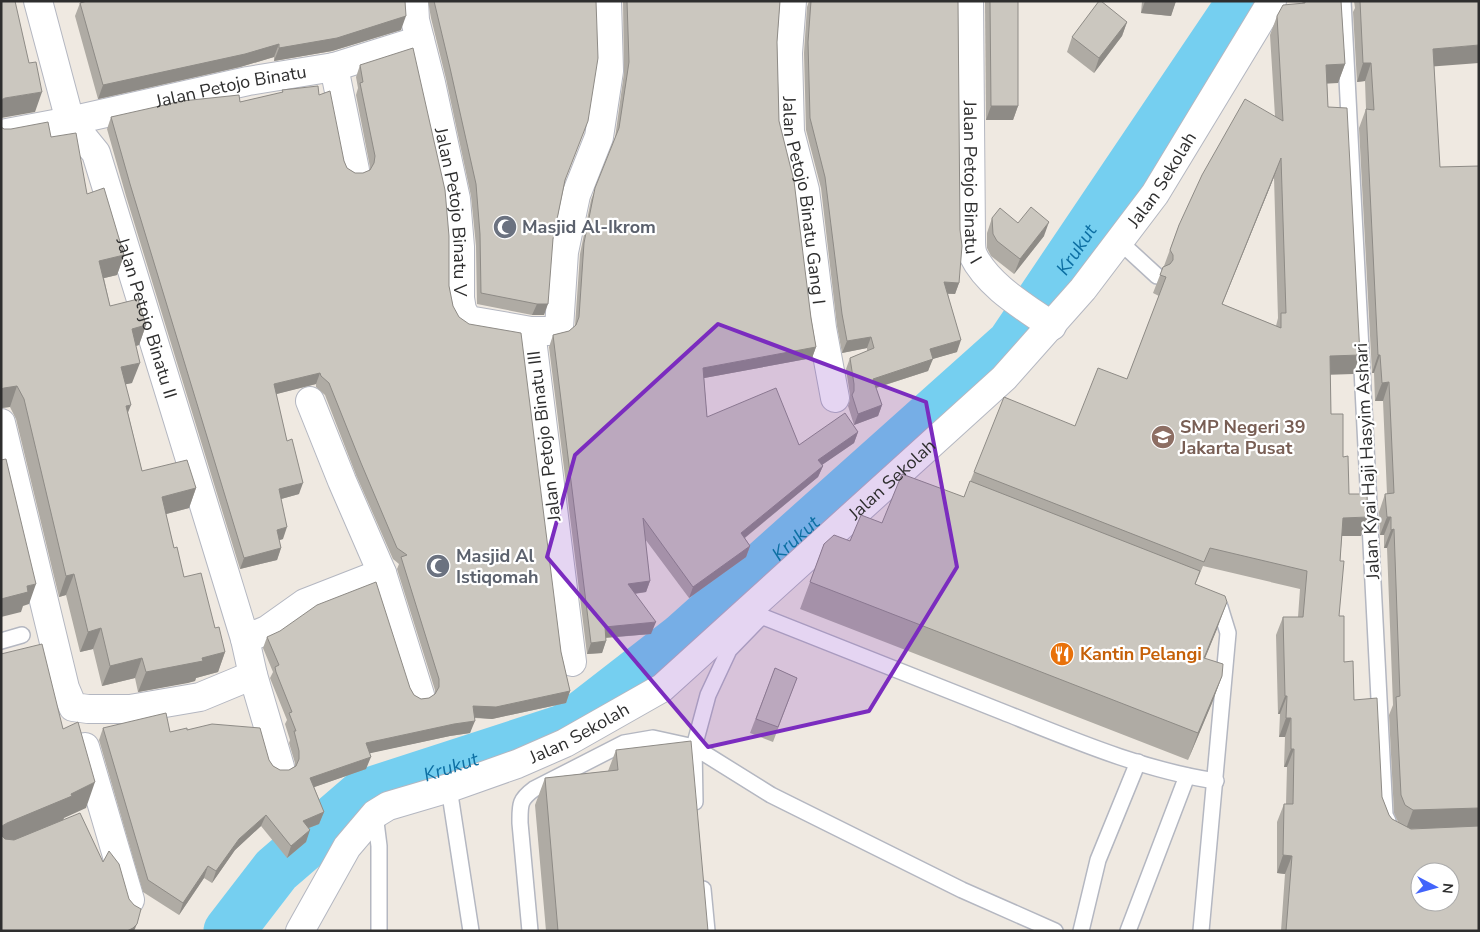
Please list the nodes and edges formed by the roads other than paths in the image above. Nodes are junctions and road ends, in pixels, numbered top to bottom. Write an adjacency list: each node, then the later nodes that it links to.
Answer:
1 (38, 1): 10 (street, Jalan Petojo Binatu II)
2 (414, 1): 8 (street)
3 (607, 1): 16 (street, Jalan Petojo Binatu III)
4 (792, 1): 17 (street, Jalan Petojo Binatu Gang I)
5 (969, 1): 15 (street, Jalan Petojo Binatu I)
6 (1272, 1): 13 (street, Jalan Sekolah)
7 (1343, 1): 37 (lane, Jalan Kyai Haji Hasyim Ashari)
8 (420, 40): 9 (street, Jalan Petojo Binatu); 16 (street, Jalan Petojo Binatu V)
9 (334, 67): 10 (street, Jalan Petojo Binatu); 12 (street)
10 (70, 121): 11 (street, Jalan Petojo Binatu); 23 (street, Jalan Petojo Binatu II)
11 (1, 134)
12 (355, 170)
13 (1120, 242): 14 (lane); 15 (street, Jalan Sekolah)
14 (1157, 276)
15 (1044, 321): 34 (street, Jalan Sekolah)
16 (531, 331): 25 (street, Jalan Petojo Binatu III)
17 (835, 398)
18 (310, 401): 20 (street)
19 (1, 424): 28 (street)
20 (382, 573): 23 (street); 27 (street)
21 (1197, 590): 33 (lane)
22 (22, 635): 24 (lane)
23 (245, 639): 26 (street, Jalan Petojo Binatu II)
24 (1, 641)
25 (572, 662)
26 (253, 675): 28 (street); 31 (street, Jalan Petojo Binatu II)
27 (420, 695)
28 (73, 707): 39 (street)
29 (694, 747): 30 (lane); 36 (lane); 43 (lane); 45 (lane)
30 (1138, 762): 32 (lane); 46 (lane)
31 (280, 767)
32 (1187, 776): 33 (lane); 47 (lane)
33 (1216, 781): 48 (lane)
34 (449, 788): 35 (street, Jalan Sekolah); 42 (lane)
35 (375, 814): 40 (street, Jalan Sekolah); 41 (lane)
36 (695, 814)
37 (1398, 834)
38 (701, 873): 44 (lane)
39 (135, 919)
40 (300, 931)
41 (379, 931)
42 (471, 931)
43 (530, 931)
44 (707, 931)
45 (1055, 931)
46 (1081, 931)
47 (1128, 931)
48 (1201, 931)

